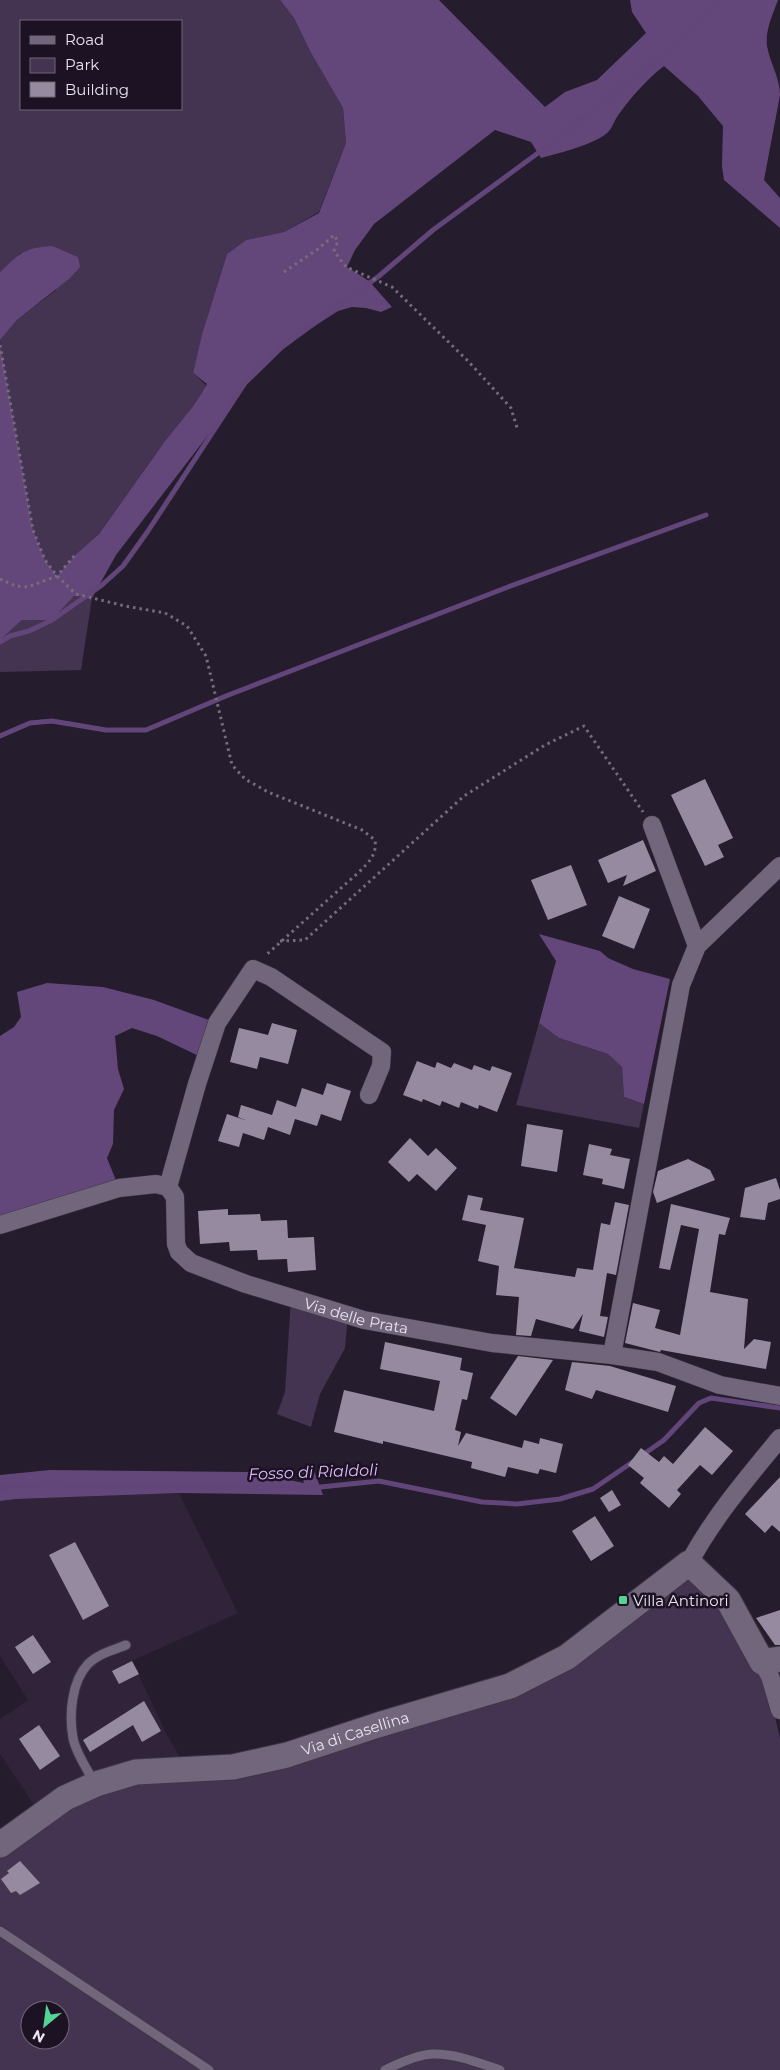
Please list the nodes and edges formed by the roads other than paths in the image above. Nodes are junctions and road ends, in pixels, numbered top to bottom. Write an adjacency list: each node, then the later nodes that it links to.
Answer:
1 (652, 825): 3 (street)
2 (780, 866): 3 (street)
3 (697, 946): 7 (street)
4 (369, 1095): 5 (street)
5 (168, 1187): 6 (street); 7 (street, Via delle Prata)
6 (0, 1224)
7 (612, 1355): 8 (street, Via delle Prata)
8 (780, 1396)
9 (780, 1438): 10 (street)
10 (689, 1563): 12 (street); 14 (street, Via di Casellina)
11 (126, 1645): 14 (lane)
12 (771, 1661): 13 (street)
13 (780, 1710)
14 (96, 1784): 15 (street, Via di Casellina)
15 (0, 1845)
16 (0, 1930): 17 (lane)
17 (209, 2070)
18 (384, 2070): 19 (lane)
19 (500, 2070)

